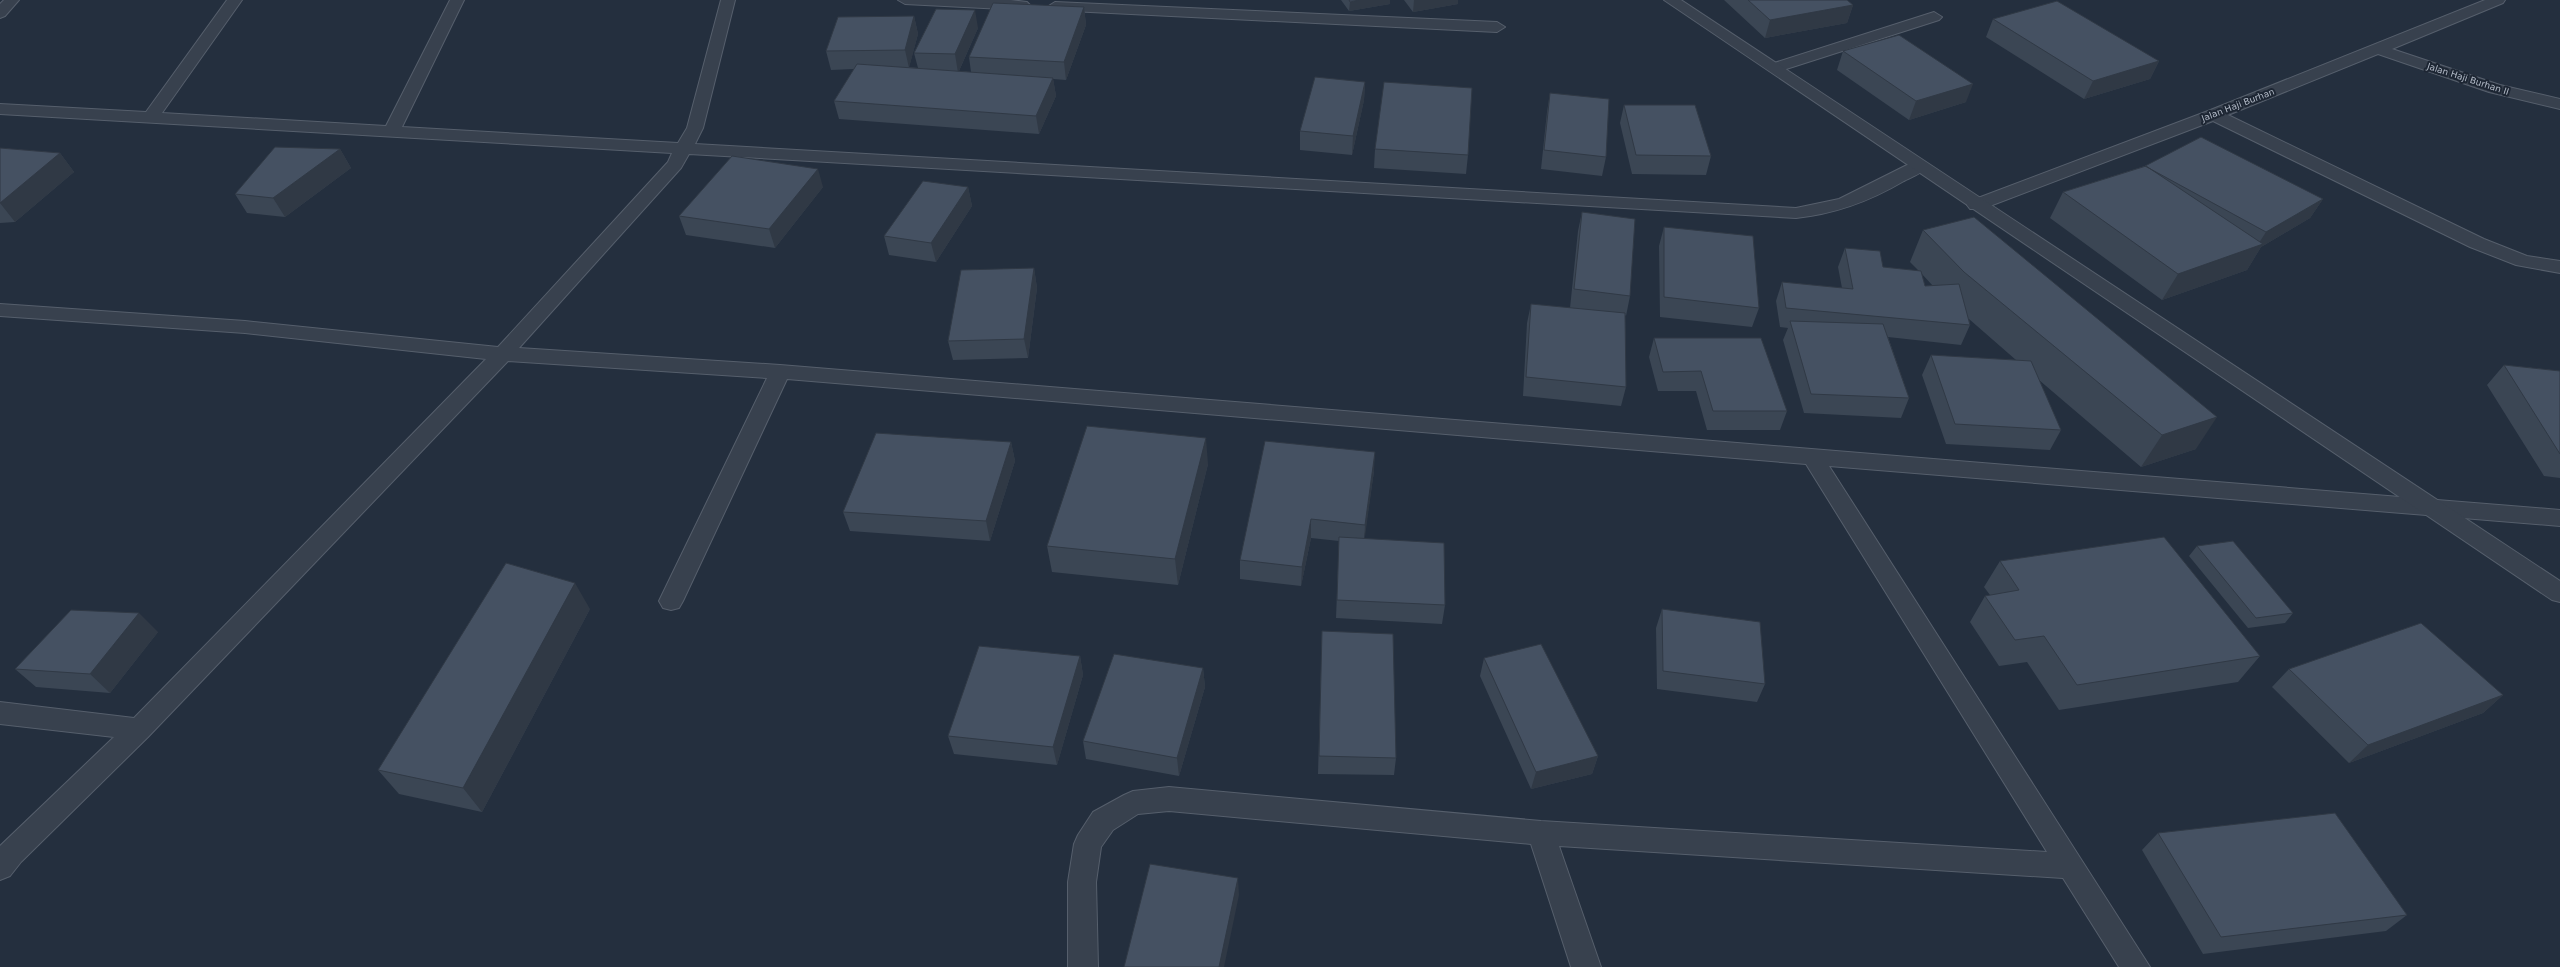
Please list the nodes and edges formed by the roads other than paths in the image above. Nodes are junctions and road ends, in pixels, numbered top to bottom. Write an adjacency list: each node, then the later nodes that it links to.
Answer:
1 (12, 0): 9 (street)
2 (236, 0): 18 (street)
3 (457, 0): 19 (street)
4 (728, 0): 20 (street)
5 (905, 0): 10 (street)
6 (1208, 0): 10 (street)
7 (1671, 0): 14 (street)
8 (2498, 0): 13 (street, Jalan Haji Burhan)
9 (0, 13)
10 (1215, 14): 12 (street)
11 (1934, 17): 14 (street)
12 (1497, 27)
13 (2378, 50): 15 (street, Jalan Haji Burhan II); 17 (street, Jalan Haji Burhan)
14 (1774, 68): 21 (street)
15 (2560, 104)
16 (0, 109): 18 (street)
17 (2214, 115): 22 (street, Jalan Haji Burhan); 23 (street)
18 (151, 118): 19 (street)
19 (392, 132): 20 (street)
20 (686, 147): 21 (street); 25 (street)
21 (1919, 166): 22 (street)
22 (1976, 205): 28 (street)
23 (2560, 267)
24 (0, 310): 25 (street)
25 (503, 354): 26 (street); 33 (street)
26 (780, 372): 27 (street); 31 (street)
27 (1813, 458): 28 (street); 35 (street)
28 (2429, 506): 29 (street); 30 (street)
29 (2560, 518)
30 (2560, 593)
31 (671, 601)
32 (0, 713): 33 (street)
33 (139, 729): 36 (street)
34 (1541, 833): 35 (street); 37 (street); 38 (street)
35 (2070, 866): 39 (street)
36 (0, 867)
37 (1083, 967)
38 (1586, 967)
39 (2135, 967)

